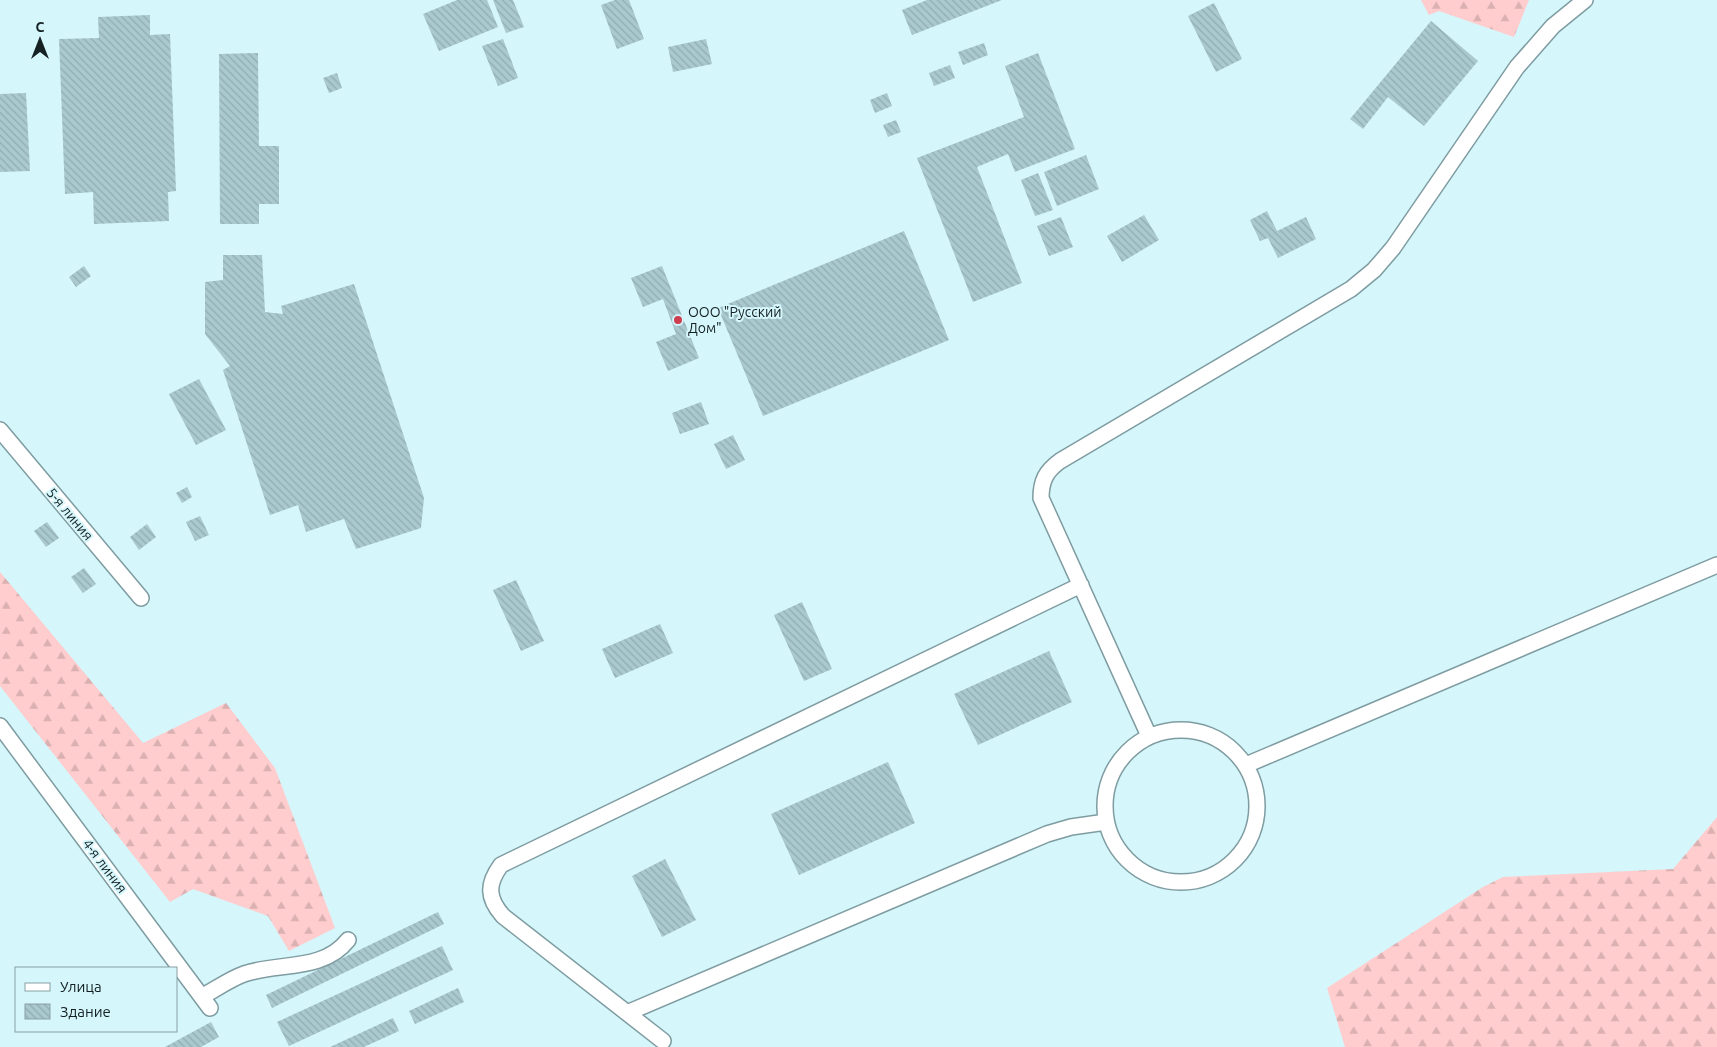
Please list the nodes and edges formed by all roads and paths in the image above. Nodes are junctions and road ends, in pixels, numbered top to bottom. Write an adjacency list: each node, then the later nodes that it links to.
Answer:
1 (1585, 0): 4 (street)
2 (0, 430): 5 (street, 5-я линия)
3 (1717, 565): 8 (street)
4 (1080, 585): 7 (street); 11 (street)
5 (141, 598)
6 (0, 726): 10 (street, 4-я линия)
7 (1149, 736): 8 (street); 9 (street)
8 (1246, 765): 9 (street)
9 (1106, 822): 11 (street)
10 (348, 940)
11 (627, 1013): 12 (street)
12 (663, 1041)

